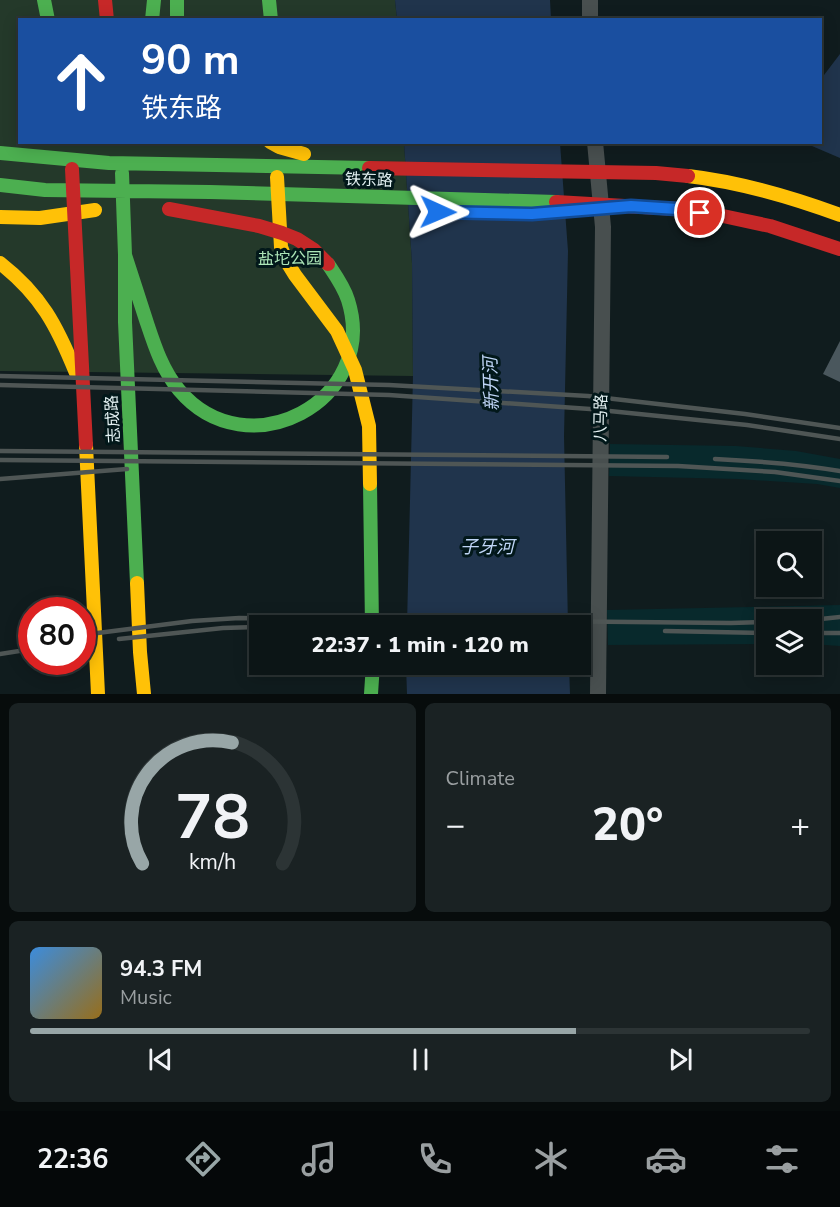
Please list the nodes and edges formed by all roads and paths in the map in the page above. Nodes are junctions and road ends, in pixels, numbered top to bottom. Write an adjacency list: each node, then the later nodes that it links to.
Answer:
1 (44, 0): 7 (main road)
2 (105, 0): 8 (main road)
3 (154, 0): 9 (main road)
4 (177, 0): 10 (main road)
5 (269, 0): 11 (main road)
6 (590, 0): 12 (street)
7 (48, 18)
8 (107, 18)
9 (152, 18)
10 (177, 18)
11 (271, 18)
12 (590, 18)
13 (71, 144): 36 (main road, 志成路)
14 (274, 144): 20 (main road)
15 (279, 144): 37 (main road)
16 (595, 144): 42 (street, 八马路)
17 (125, 152): 34 (main road, 志成路)
18 (258, 152): 20 (main road)
19 (0, 153): 21 (main road, 铁东路)
20 (304, 154): 21 (main road)
21 (656, 173): 31 (main road, 铁东路)
22 (0, 185): 24 (main road, 铁东路)
23 (20, 204): 25 (main road)
24 (631, 206): 30 (main road); 33 (main road, 铁东路)
25 (98, 209): 26 (main road); 32 (main road)
26 (133, 209)
27 (239, 209): 34 (main road)
28 (263, 209): 29 (main road)
29 (298, 210)
30 (415, 211)
31 (840, 215)
32 (0, 218)
33 (840, 249)
34 (125, 255): 40 (main road, 志成路)
35 (0, 263): 36 (main road)
36 (84, 395): 39 (main road, 志成路)
37 (372, 615)
38 (372, 675): 41 (main road)
39 (98, 694)
40 (144, 694)
41 (371, 694)
42 (598, 694)

